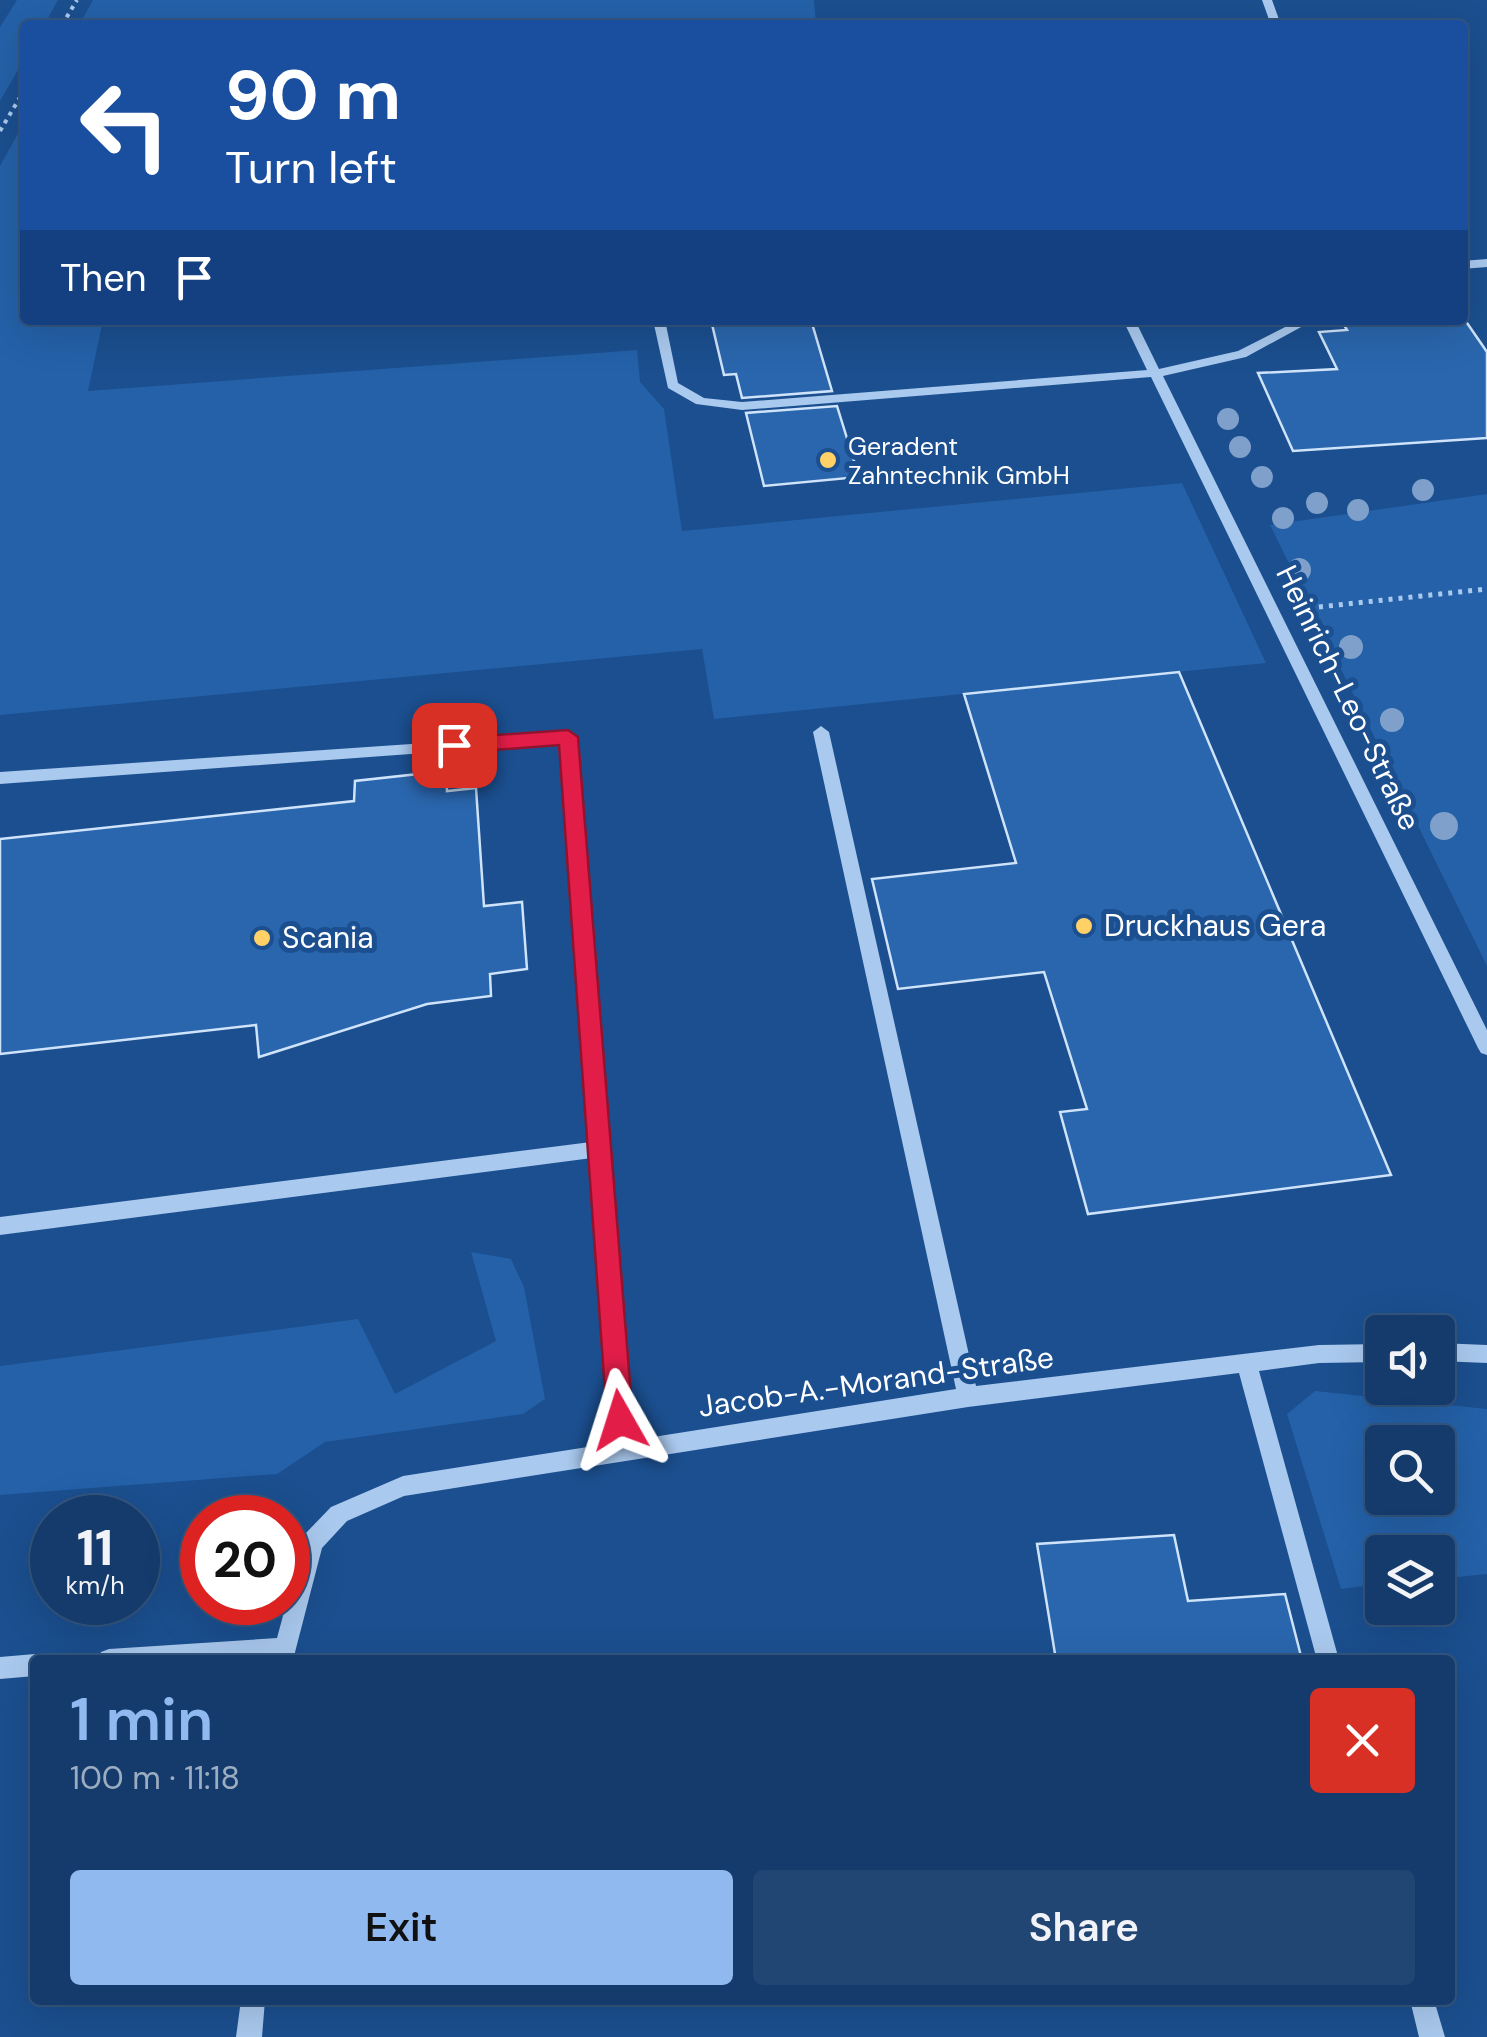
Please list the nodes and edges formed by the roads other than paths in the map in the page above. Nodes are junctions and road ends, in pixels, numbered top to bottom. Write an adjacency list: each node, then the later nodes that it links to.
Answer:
1 (660, 325): 4 (street)
2 (1132, 325): 4 (street, Heinrich-Leo-Straße)
3 (1298, 325): 4 (street)
4 (1157, 373): 7 (street, Heinrich-Leo-Straße)
5 (821, 732): 14 (street)
6 (0, 778): 8 (street)
7 (1487, 1048)
8 (598, 1148): 9 (street); 15 (street)
9 (0, 1226)
10 (1365, 1353): 13 (street, Jacob-A.-Morand-Straße)
11 (1455, 1353): 12 (street)
12 (1487, 1354)
13 (1247, 1364): 14 (street, Jacob-A.-Morand-Straße); 18 (street)
14 (968, 1397): 15 (street, Jacob-A.-Morand-Straße)
15 (624, 1449): 16 (street, Jacob-A.-Morand-Straße)
16 (283, 1654): 17 (street)
17 (254, 1655)
18 (1327, 1655)
19 (30, 1665): 20 (street)
20 (0, 1668)
21 (252, 2005): 23 (street)
22 (1423, 2005): 24 (street)
23 (249, 2037)
24 (1432, 2037)

